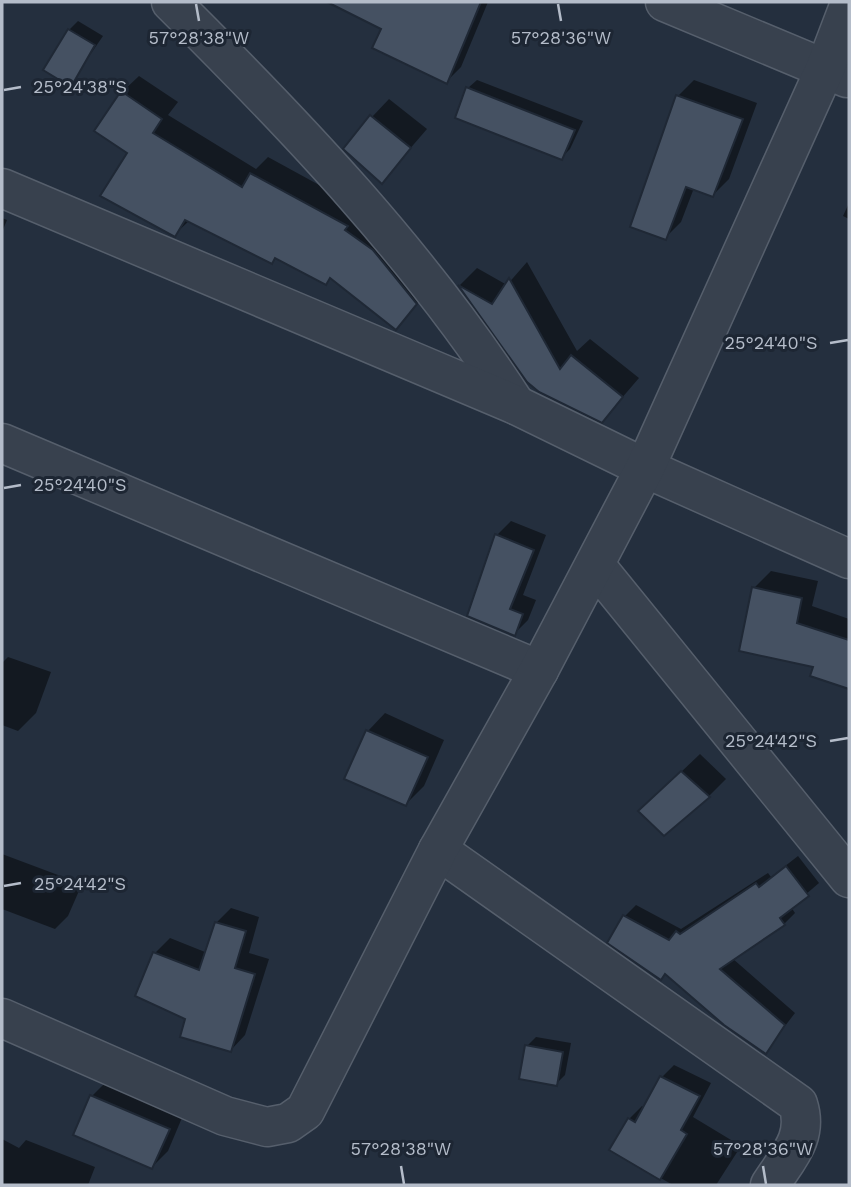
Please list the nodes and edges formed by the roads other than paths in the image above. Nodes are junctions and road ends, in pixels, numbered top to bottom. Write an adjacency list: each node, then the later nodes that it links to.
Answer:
1 (171, 2): 6 (street)
2 (665, 2): 4 (street)
3 (849, 6): 4 (street)
4 (837, 74): 8 (street)
5 (2, 188): 6 (street)
6 (516, 405): 8 (street)
7 (2, 443): 11 (street)
8 (645, 468): 9 (street); 10 (street)
9 (849, 559)
10 (595, 565): 11 (street); 13 (street)
11 (539, 670): 12 (street)
12 (438, 849): 14 (street); 15 (street)
13 (849, 878)
14 (2, 1018)
15 (770, 1185)

